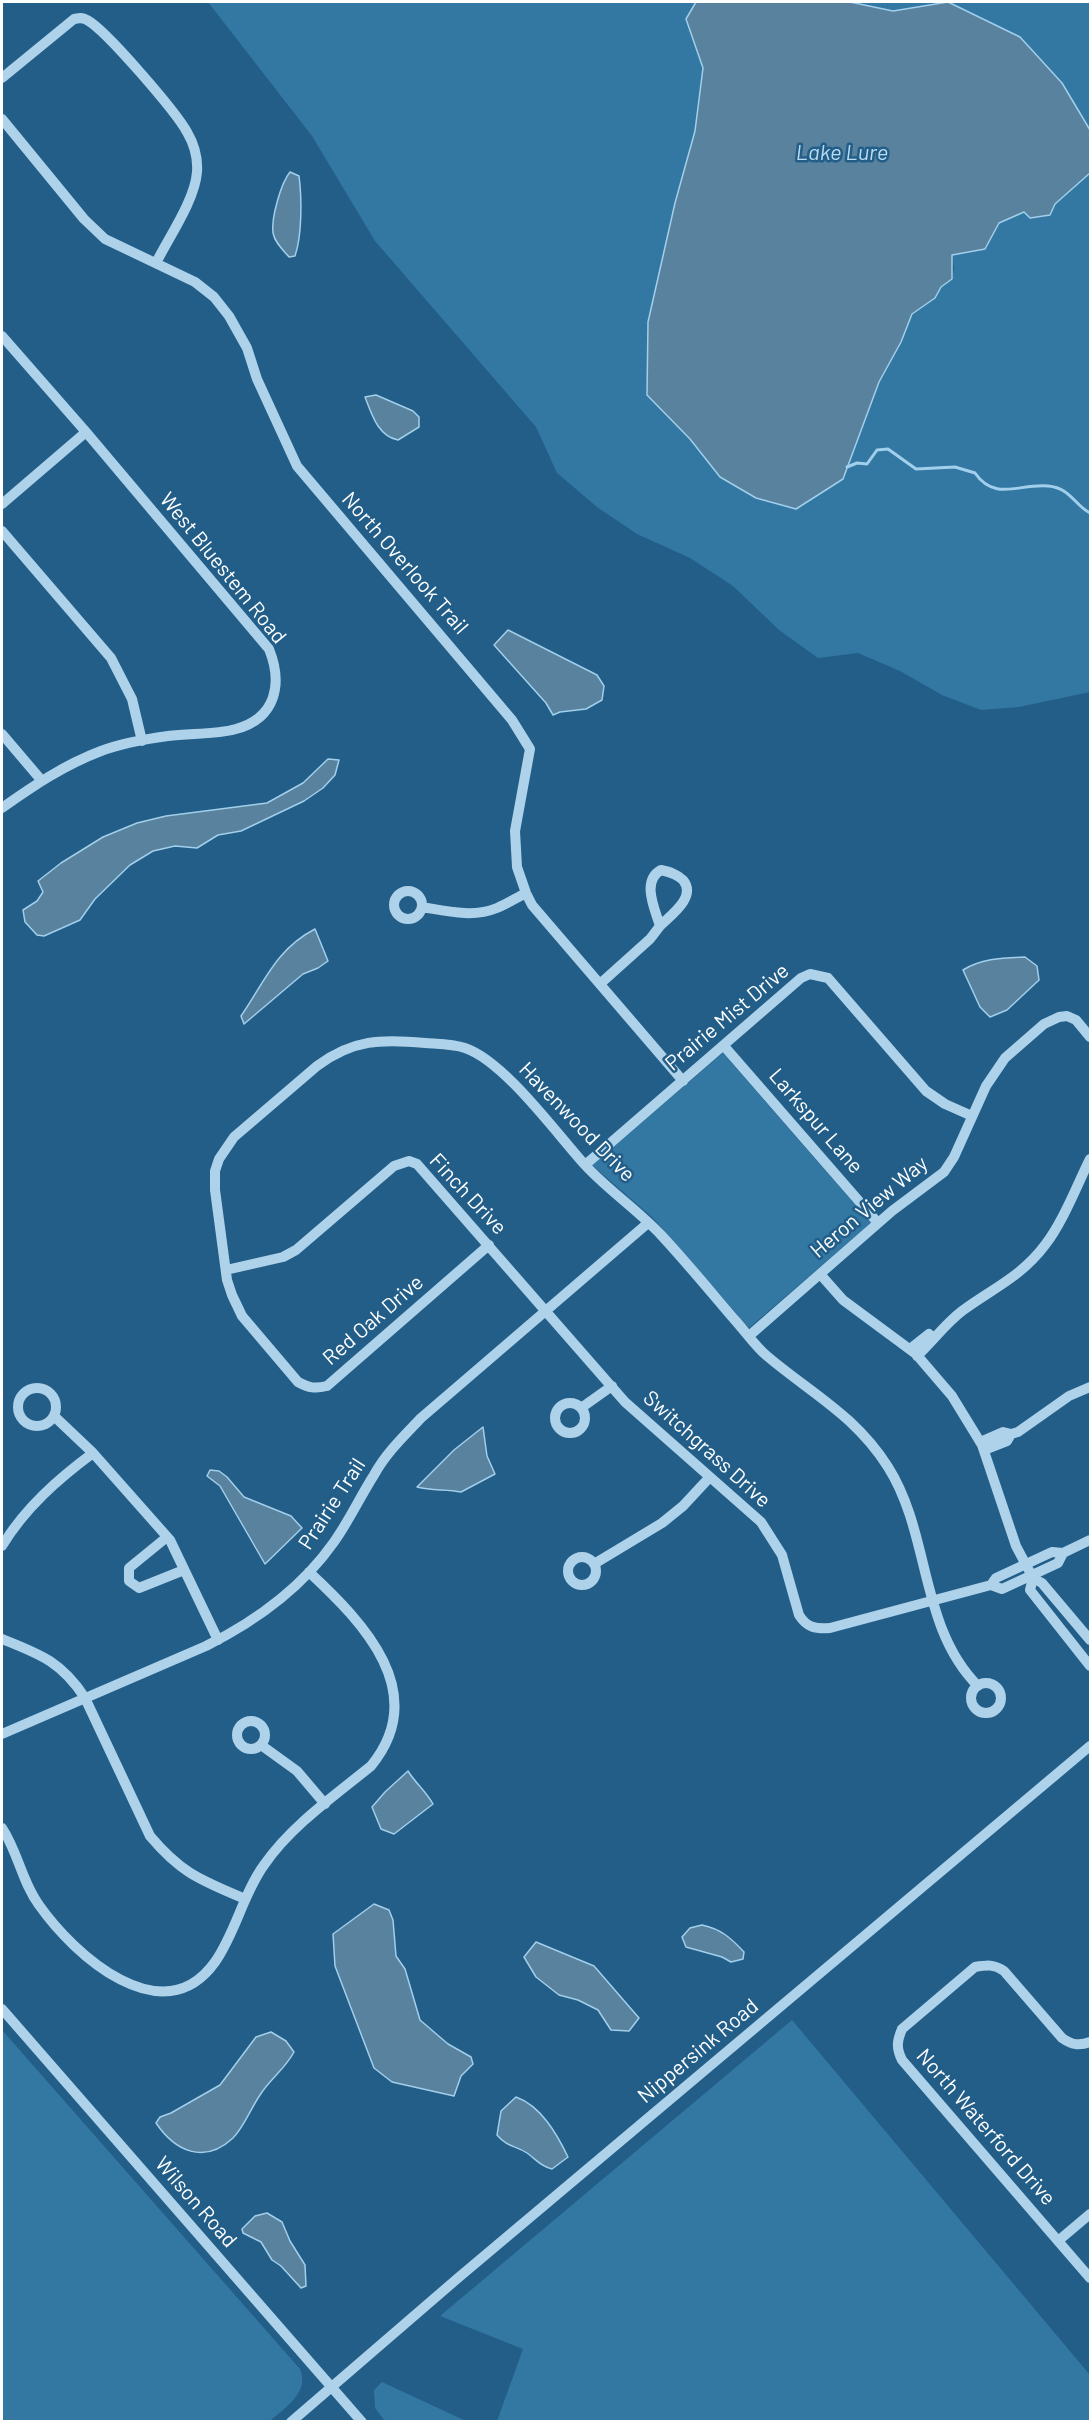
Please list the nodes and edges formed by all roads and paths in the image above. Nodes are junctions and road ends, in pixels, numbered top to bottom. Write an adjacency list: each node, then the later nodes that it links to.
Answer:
1 (2, 78): 3 (street)
2 (2, 119): 3 (street, North Overlook Trail)
3 (156, 263): 12 (street, North Overlook Trail)
4 (2, 336): 5 (street, West Bluestem Road)
5 (86, 432): 6 (street); 9 (street, West Bluestem Road)
6 (2, 504)
7 (2, 531): 9 (street)
8 (2, 734): 10 (street)
9 (142, 741): 10 (street, West Bluestem Road)
10 (42, 781): 11 (street, West Bluestem Road)
11 (2, 808)
12 (526, 893): 13 (street); 15 (street, North Overlook Trail)
13 (422, 908)
14 (660, 926): 14 (street); 15 (street)
15 (601, 983): 18 (street, North Overlook Trail)
16 (1090, 1037): 19 (street, Heron View Way)
17 (724, 1046): 18 (street, Prairie Mist Drive); 19 (street, Prairie Mist Drive); 23 (street, Larkspur Lane)
18 (683, 1081): 21 (street, Prairie Mist Drive)
19 (972, 1116): 23 (street, Heron View Way)
20 (1090, 1159): 29 (street)
21 (585, 1165): 22 (street, Havenwood Drive); 25 (street, Havenwood Drive)
22 (648, 1222): 27 (street, Prairie Trail); 28 (street, Havenwood Drive)
23 (878, 1223): 26 (street, Heron View Way)
24 (489, 1245): 25 (street, Finch Drive); 25 (street, Red Oak Drive); 27 (street, Finch Drive)
25 (226, 1270)
26 (820, 1274): 28 (street, Heron View Way); 29 (street)
27 (546, 1311): 30 (street, Switchgrass Drive); 44 (street, Prairie Trail)
28 (749, 1336): 47 (street, Havenwood Drive)
29 (913, 1353): 34 (street)
30 (612, 1386): 32 (street); 36 (street, Switchgrass Drive)
31 (1090, 1387): 34 (street)
32 (581, 1408)
33 (54, 1416): 35 (street)
34 (982, 1446): 42 (street)
35 (93, 1453): 37 (street); 39 (street)
36 (709, 1478): 41 (street); 47 (street, Switchgrass Drive)
37 (167, 1537): 43 (street); 43 (street)
38 (1090, 1540): 40 (street)
39 (2, 1546)
40 (1063, 1553): 42 (street); 45 (street)
41 (594, 1564)
42 (1025, 1564): 45 (street); 46 (street)
43 (184, 1570): 49 (street)
44 (309, 1572): 49 (street, Prairie Trail); 57 (street)
45 (1036, 1579): 46 (street); 50 (street); 51 (street)
46 (991, 1585): 47 (street, Switchgrass Drive)
47 (932, 1600): 52 (street, Havenwood Drive)
48 (2, 1639): 53 (street)
49 (218, 1640): 53 (street, Prairie Trail)
50 (1090, 1640)
51 (1090, 1666)
52 (978, 1686)
53 (85, 1698): 54 (street, Prairie Trail); 59 (street)
54 (2, 1734)
55 (261, 1745): 57 (street)
56 (1090, 1746): 65 (street, Nippersink Road)
57 (325, 1804): 59 (street)
58 (2, 1828): 59 (street)
59 (245, 1899)
60 (2, 2009): 65 (street, Wilson Road)
61 (1090, 2042): 63 (street, North Waterford Drive)
62 (1090, 2214): 63 (street)
63 (1058, 2241): 64 (street, North Waterford Drive)
64 (1090, 2278)
65 (332, 2386): 66 (street, Nippersink Road); 67 (street, Wilson Road)
66 (291, 2421)
67 (362, 2421)

